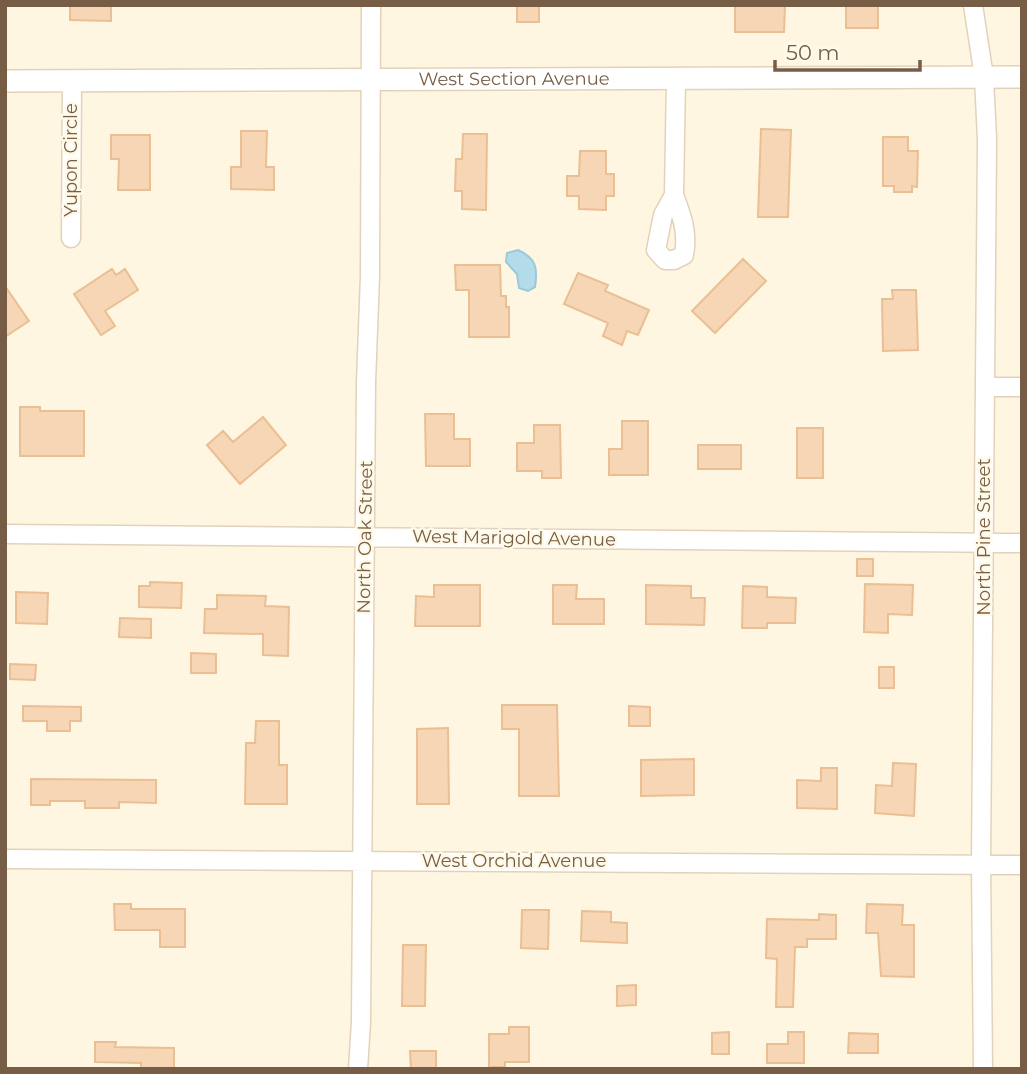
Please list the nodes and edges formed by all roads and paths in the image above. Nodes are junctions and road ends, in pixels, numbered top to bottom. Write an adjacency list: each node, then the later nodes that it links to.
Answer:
1 (371, 5): 6 (street, North Oak Street)
2 (973, 5): 3 (street, North Pine Street)
3 (984, 77): 4 (street, West Section Avenue); 5 (street, West Section Avenue); 11 (street, North Pine Street)
4 (1022, 77)
5 (676, 78): 6 (street, West Section Avenue); 9 (street)
6 (370, 79): 8 (street, West Section Avenue); 14 (street, North Oak Street)
7 (5, 81): 8 (street, West Section Avenue)
8 (72, 81): 10 (street, Yupon Circle)
9 (674, 195)
10 (71, 239)
11 (985, 387): 12 (street); 15 (street, North Pine Street)
12 (1022, 387)
13 (5, 534): 14 (street, West Marigold Avenue)
14 (365, 537): 15 (street, West Marigold Avenue); 18 (street, North Oak Street)
15 (984, 543): 16 (street, West Marigold Avenue); 19 (street, North Pine Street)
16 (1022, 543)
17 (5, 859): 18 (street, West Orchid Avenue)
18 (362, 860): 19 (street, West Orchid Avenue); 21 (street, North Oak Street)
19 (981, 864): 20 (street, West Orchid Avenue); 22 (street, North Pine Street)
20 (1022, 865)
21 (358, 1069)
22 (982, 1069)

